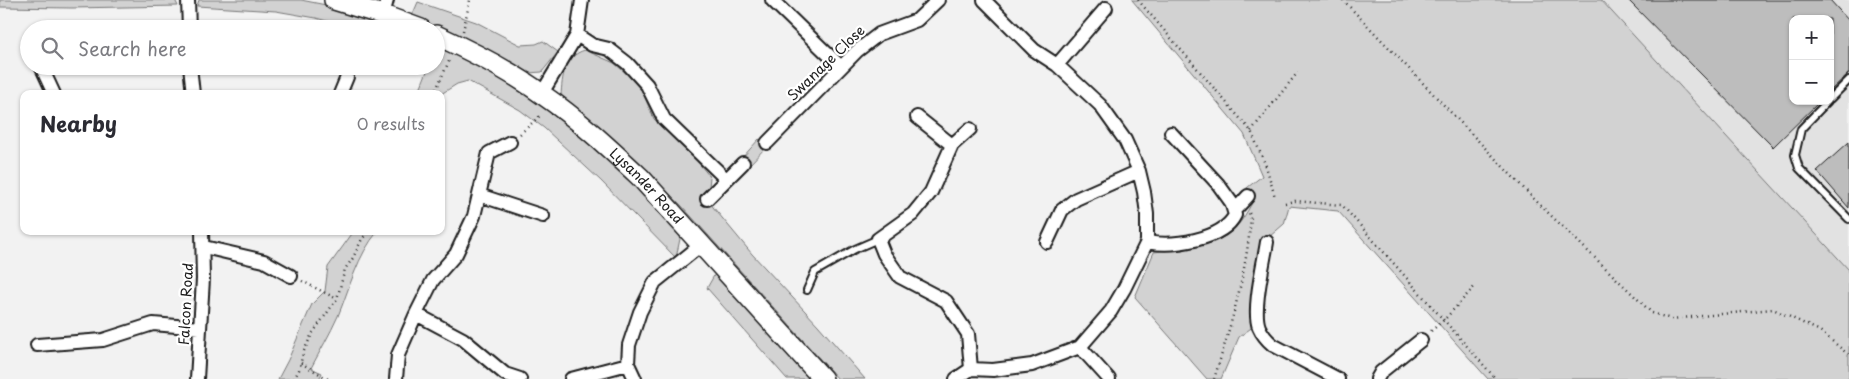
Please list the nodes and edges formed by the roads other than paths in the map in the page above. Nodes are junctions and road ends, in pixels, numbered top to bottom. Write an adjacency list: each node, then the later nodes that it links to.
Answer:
1 (188, 0): 9 (street)
2 (334, 0): 7 (street)
3 (582, 0): 11 (street)
4 (772, 0): 14 (street)
5 (938, 0): 14 (street, Swanage Close)
6 (984, 0): 13 (street)
7 (385, 7): 10 (street)
8 (1106, 8): 13 (street)
9 (188, 20)
10 (406, 20)
11 (577, 35): 23 (street); 33 (street)
12 (445, 39): 23 (street, Lysander Road)
13 (1057, 65): 32 (street)
14 (841, 67): 29 (street, Swanage Close)
15 (45, 75): 19 (street)
16 (191, 75): 20 (street)
17 (347, 77): 21 (street)
18 (1849, 80): 22 (lane)
19 (52, 90)
20 (193, 90)
21 (342, 90)
22 (1834, 95)
23 (547, 97): 45 (street, Lysander Road)
24 (1824, 105): 39 (lane)
25 (918, 117): 30 (street)
26 (970, 129): 30 (street)
27 (1171, 133): 37 (street)
28 (510, 142): 34 (street)
29 (767, 143)
30 (952, 145): 41 (street)
31 (743, 163): 33 (street)
32 (1138, 171): 42 (street); 43 (street)
33 (726, 179): 36 (street)
34 (479, 195): 38 (street); 49 (street)
35 (1248, 196): 37 (street)
36 (707, 198)
37 (1234, 211): 43 (street)
38 (543, 216)
39 (1849, 219)
40 (202, 235): 46 (street, Falcon Road)
41 (878, 239): 48 (lane); 55 (street)
42 (1047, 242)
43 (1147, 242): 53 (street)
44 (1267, 242): 64 (street)
45 (701, 245): 54 (street); 61 (street, Lysander Road)
46 (204, 247): 47 (street); 50 (street, Falcon Road)
47 (291, 276)
48 (807, 290)
49 (418, 311): 57 (street); 58 (street)
50 (200, 328): 52 (street); 56 (street, Falcon Road)
51 (1421, 340): 65 (street)
52 (37, 344)
53 (1080, 347): 55 (street); 63 (street)
54 (628, 364): 59 (street); 60 (street)
55 (971, 369): 62 (street)
56 (197, 379)
57 (396, 379)
58 (520, 379)
59 (571, 379)
60 (635, 379)
61 (822, 379)
62 (956, 379)
63 (1109, 379)
64 (1338, 379)
65 (1376, 379)

